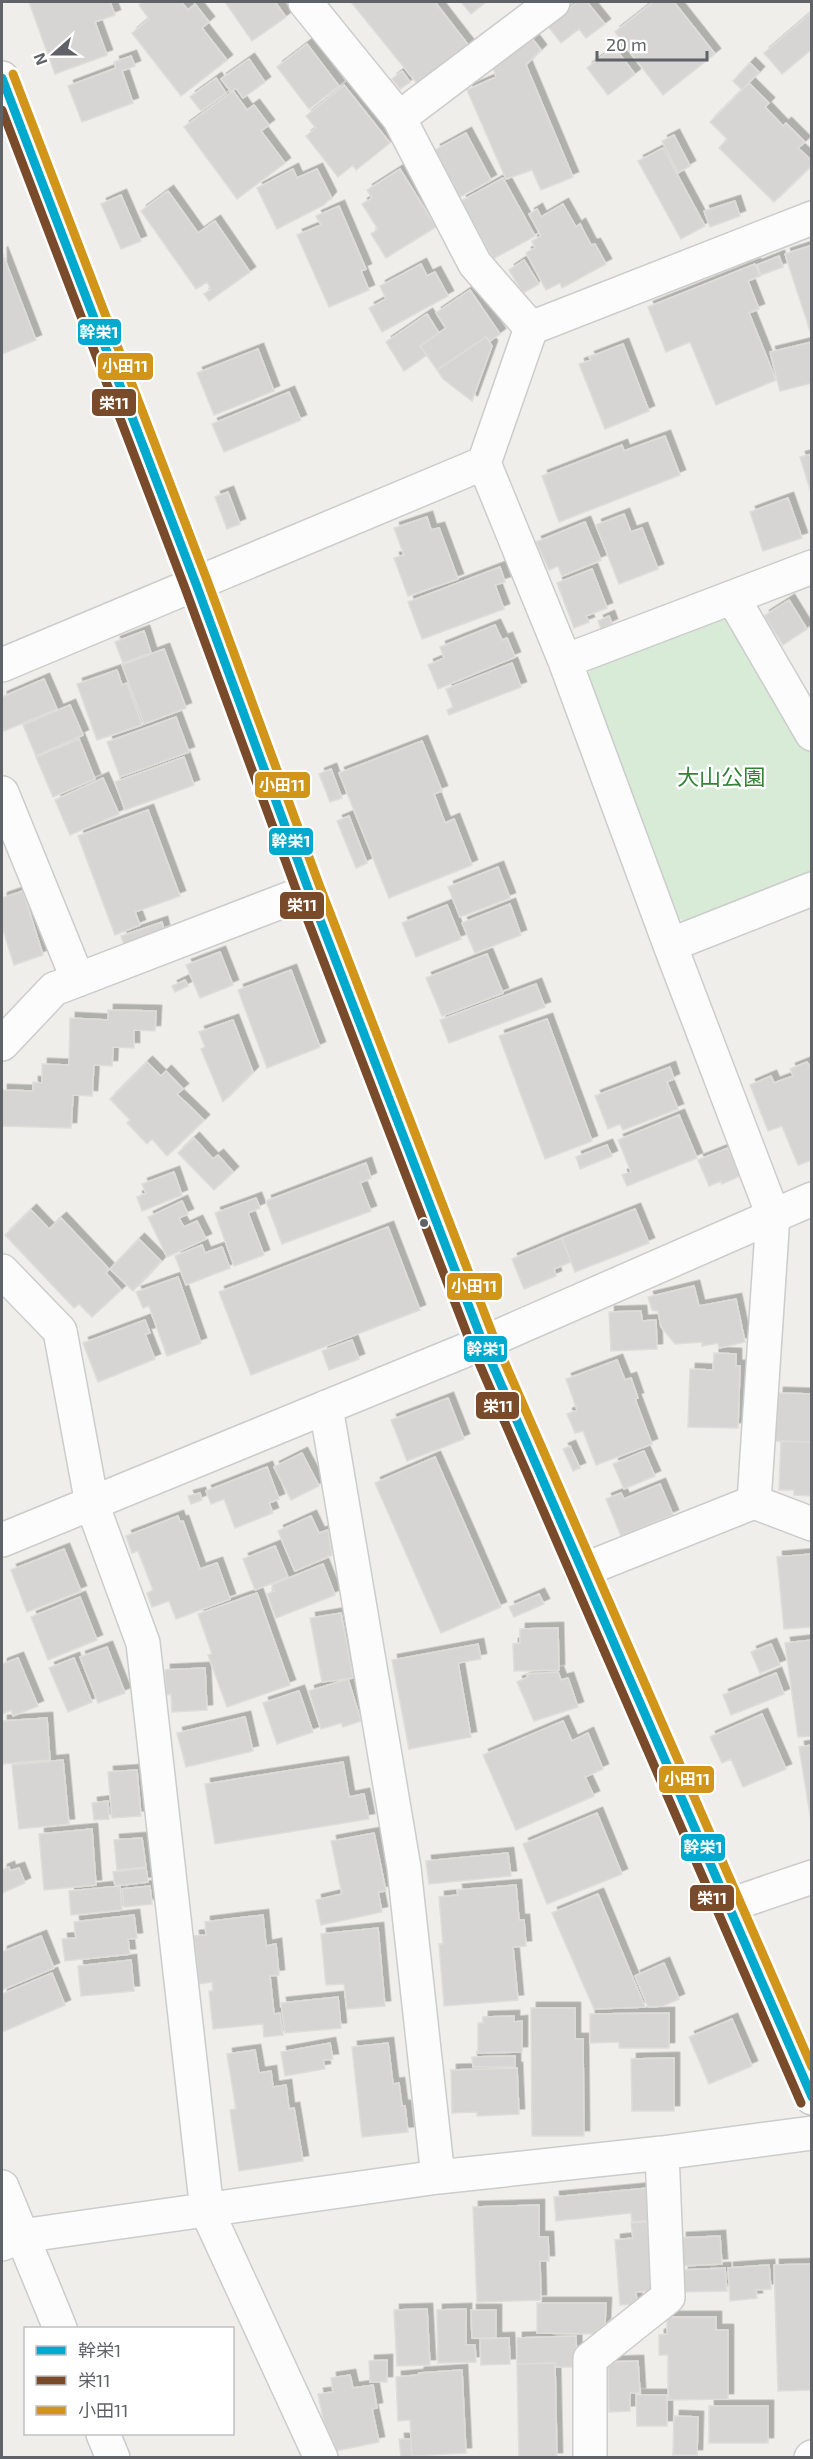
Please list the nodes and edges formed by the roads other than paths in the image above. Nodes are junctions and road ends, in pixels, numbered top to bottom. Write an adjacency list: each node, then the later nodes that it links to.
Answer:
1 (304, 2): 4 (street)
2 (553, 2): 4 (street)
3 (2, 78): 9 (street)
4 (399, 118): 6 (street)
5 (812, 218): 6 (street)
6 (531, 328): 7 (street)
7 (484, 463): 9 (street); 11 (street)
8 (812, 567): 10 (street)
9 (196, 584): 12 (street); 16 (street)
10 (733, 598): 11 (street); 13 (street)
11 (565, 661): 17 (street)
12 (2, 665)
13 (812, 734)
14 (2, 793): 18 (street)
15 (812, 889): 17 (street)
16 (309, 891): 18 (street); 23 (street)
17 (670, 945): 21 (street)
18 (78, 980): 19 (street)
19 (2, 1044)
20 (812, 1199): 21 (street)
21 (773, 1215): 23 (street); 25 (street)
22 (2, 1271): 26 (street)
23 (483, 1343): 24 (street); 29 (street)
24 (326, 1407): 26 (street); 35 (street)
25 (754, 1502): 27 (street); 29 (street)
26 (92, 1504): 28 (street); 37 (street)
27 (812, 1524)
28 (2, 1540)
29 (581, 1571): 31 (street)
30 (812, 1877): 31 (street)
31 (727, 1906): 32 (street)
32 (812, 2098)
33 (812, 2133): 34 (street)
34 (662, 2153): 35 (street); 43 (street)
35 (438, 2177): 37 (street)
36 (2, 2187): 38 (street)
37 (207, 2211): 38 (street); 42 (street)
38 (11, 2240): 39 (street)
39 (59, 2327)
40 (104, 2435): 41 (street)
41 (113, 2457)
42 (321, 2457)
43 (590, 2457)

